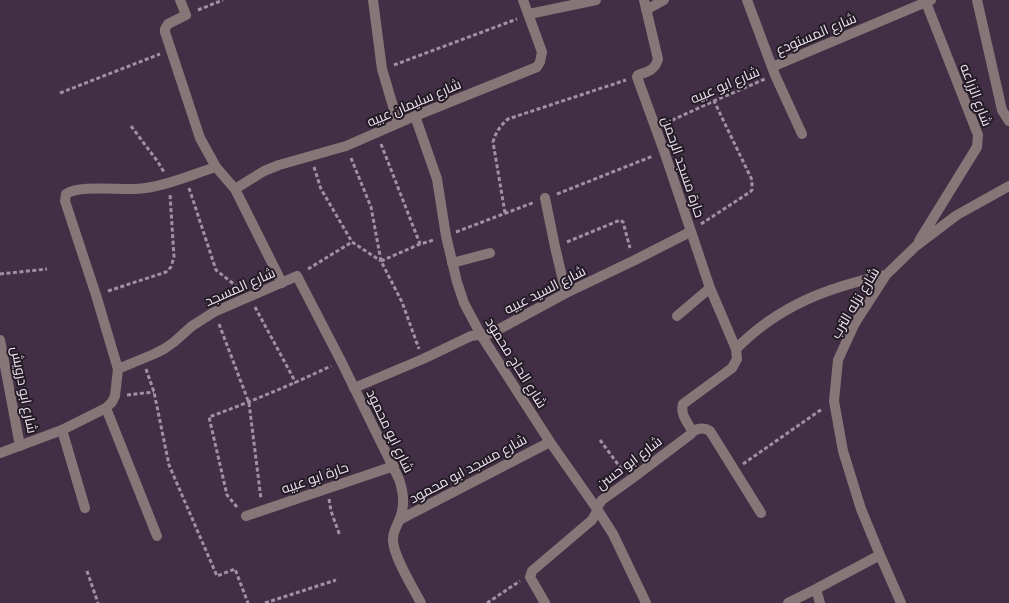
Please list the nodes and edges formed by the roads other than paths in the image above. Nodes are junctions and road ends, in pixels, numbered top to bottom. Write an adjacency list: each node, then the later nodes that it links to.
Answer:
1 (180, 0): 16 (street)
2 (373, 0): 14 (street)
3 (523, 0): 10 (street, شارع سليمان عبيه)
4 (596, 0): 10 (street)
5 (664, 0): 9 (street)
6 (748, 0): 11 (street)
7 (977, 0): 13 (street)
8 (928, 1): 11 (street, شارع المستودع); 21 (street, شارع الزراعه)
9 (645, 5): 20 (street, حارة مسجد الرحمن)
10 (529, 14): 12 (street, شارع سليمان عبيه)
11 (774, 71): 15 (street)
12 (415, 116): 14 (street, شارع سليمان عبيه); 23 (street, شارع الحاج محمود)
13 (1009, 121)
14 (398, 123): 18 (street, شارع سليمان عبيه)
15 (802, 134)
16 (216, 166): 18 (street); 33 (street)
17 (1009, 186): 21 (street, شارع نزله الترب)
18 (235, 189): 26 (street)
19 (545, 198): 28 (street)
20 (690, 232): 27 (street, حارة مسجد الرحمن); 28 (street, شارع السيد عبيه)
21 (916, 246): 24 (street, شارع نزله الترب)
22 (490, 253): 23 (street)
23 (452, 263): 30 (street, شارع الحاج محمود)
24 (886, 275): 32 (street); 48 (street, شارع نزله الترب)
25 (297, 276): 26 (street, شارع المسجد); 34 (street, شارع ابو محمود)
26 (282, 283): 33 (street, شارع المسجد)
27 (710, 288): 29 (street); 32 (street, حارة مسجد الرحمن)
28 (566, 293): 30 (street, شارع السيد عبيه)
29 (677, 316)
30 (481, 335): 34 (street, شارع السيد عبيه); 38 (street, شارع الحاج محمود)
31 (0, 340): 39 (street, شارع ابو درويش)
32 (736, 350): 37 (street)
33 (118, 369): 35 (street)
34 (354, 388): 41 (street, شارع ابو محمود)
35 (106, 408): 36 (street); 47 (street)
36 (62, 430): 39 (street); 42 (street)
37 (692, 432): 43 (street, شارع ابو حسن); 44 (street)
38 (550, 442): 43 (street, شارع الحاج محمود); 46 (street, شارع مسجد ابو محمود)
39 (20, 446): 40 (street)
40 (0, 453)
41 (394, 466): 45 (street, حارة ابو عبيه); 46 (street, شارع ابو محمود)
42 (84, 508)
43 (597, 509): 51 (street, شارع ابو حسن); 52 (street, شارع الحاج محمود)
44 (760, 513)
45 (246, 516)
46 (400, 520): 50 (street, شارع ابو محمود)
47 (157, 536)
48 (880, 556): 49 (street); 55 (street, شارع نزله الترب)
49 (816, 590): 53 (street); 54 (street)
50 (421, 603)
51 (545, 603)
52 (646, 603)
53 (788, 603)
54 (820, 603)
55 (901, 603)

